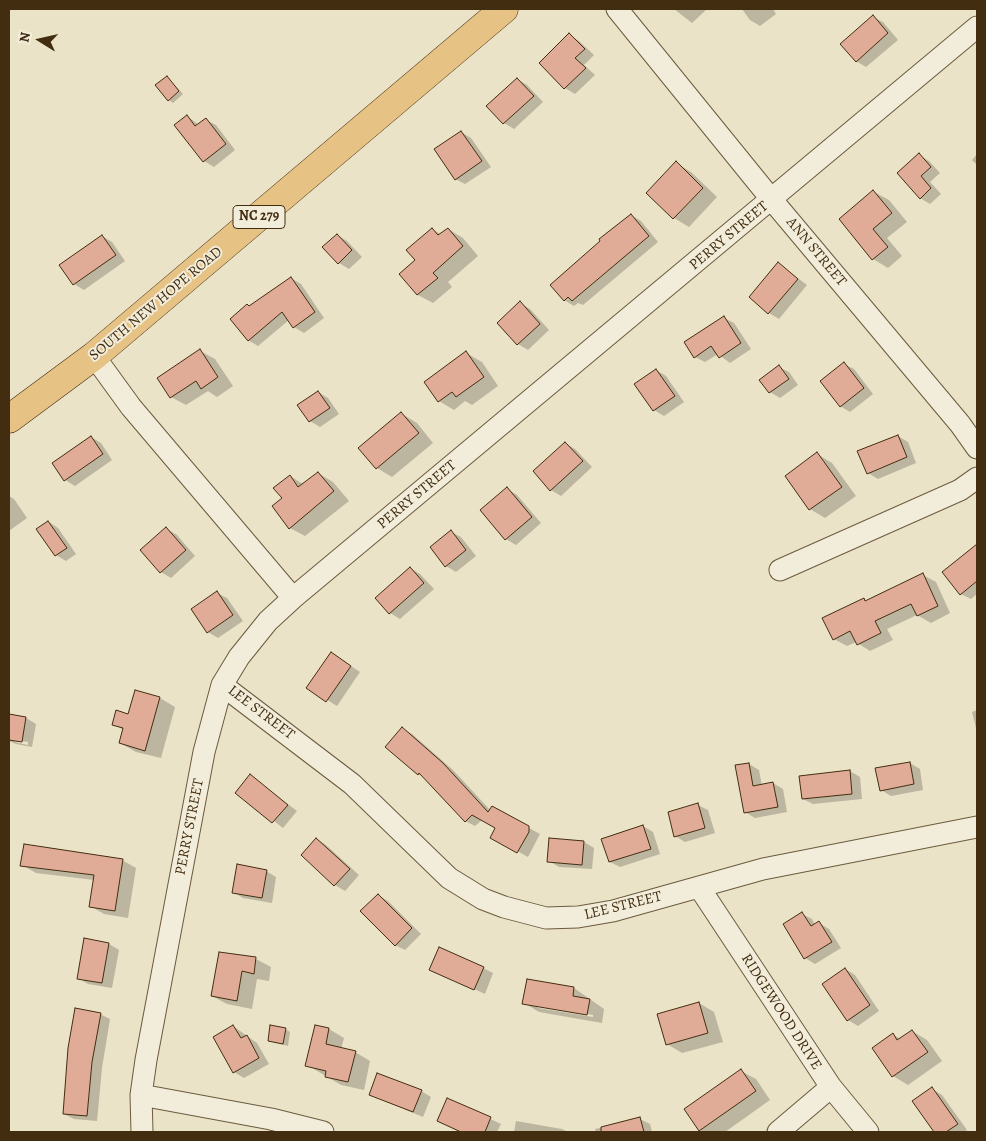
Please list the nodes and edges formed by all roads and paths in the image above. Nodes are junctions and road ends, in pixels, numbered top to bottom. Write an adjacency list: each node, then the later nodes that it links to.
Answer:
1 (504, 9): 5 (main road, SOUTH NEW HOPE ROAD / NC 279)
2 (617, 9): 4 (street, ANN STREET)
3 (977, 27): 4 (street, PERRY STREET)
4 (772, 200): 7 (street, ANN STREET); 10 (street, PERRY STREET)
5 (94, 356): 6 (main road, SOUTH NEW HOPE ROAD / NC 279); 10 (street)
6 (9, 419)
7 (977, 448)
8 (977, 478): 9 (street)
9 (780, 570)
10 (293, 598): 11 (street, PERRY STREET)
11 (222, 685): 13 (street, LEE STREET); 15 (street, PERRY STREET)
12 (977, 827): 13 (street, LEE STREET)
13 (700, 887): 14 (street, RIDGEWOOD DRIVE)
14 (831, 1087): 18 (street); 19 (street, RIDGEWOOD DRIVE)
15 (140, 1095): 16 (street, PERRY STREET); 17 (street)
16 (142, 1132)
17 (323, 1132)
18 (778, 1132)
19 (868, 1132)

